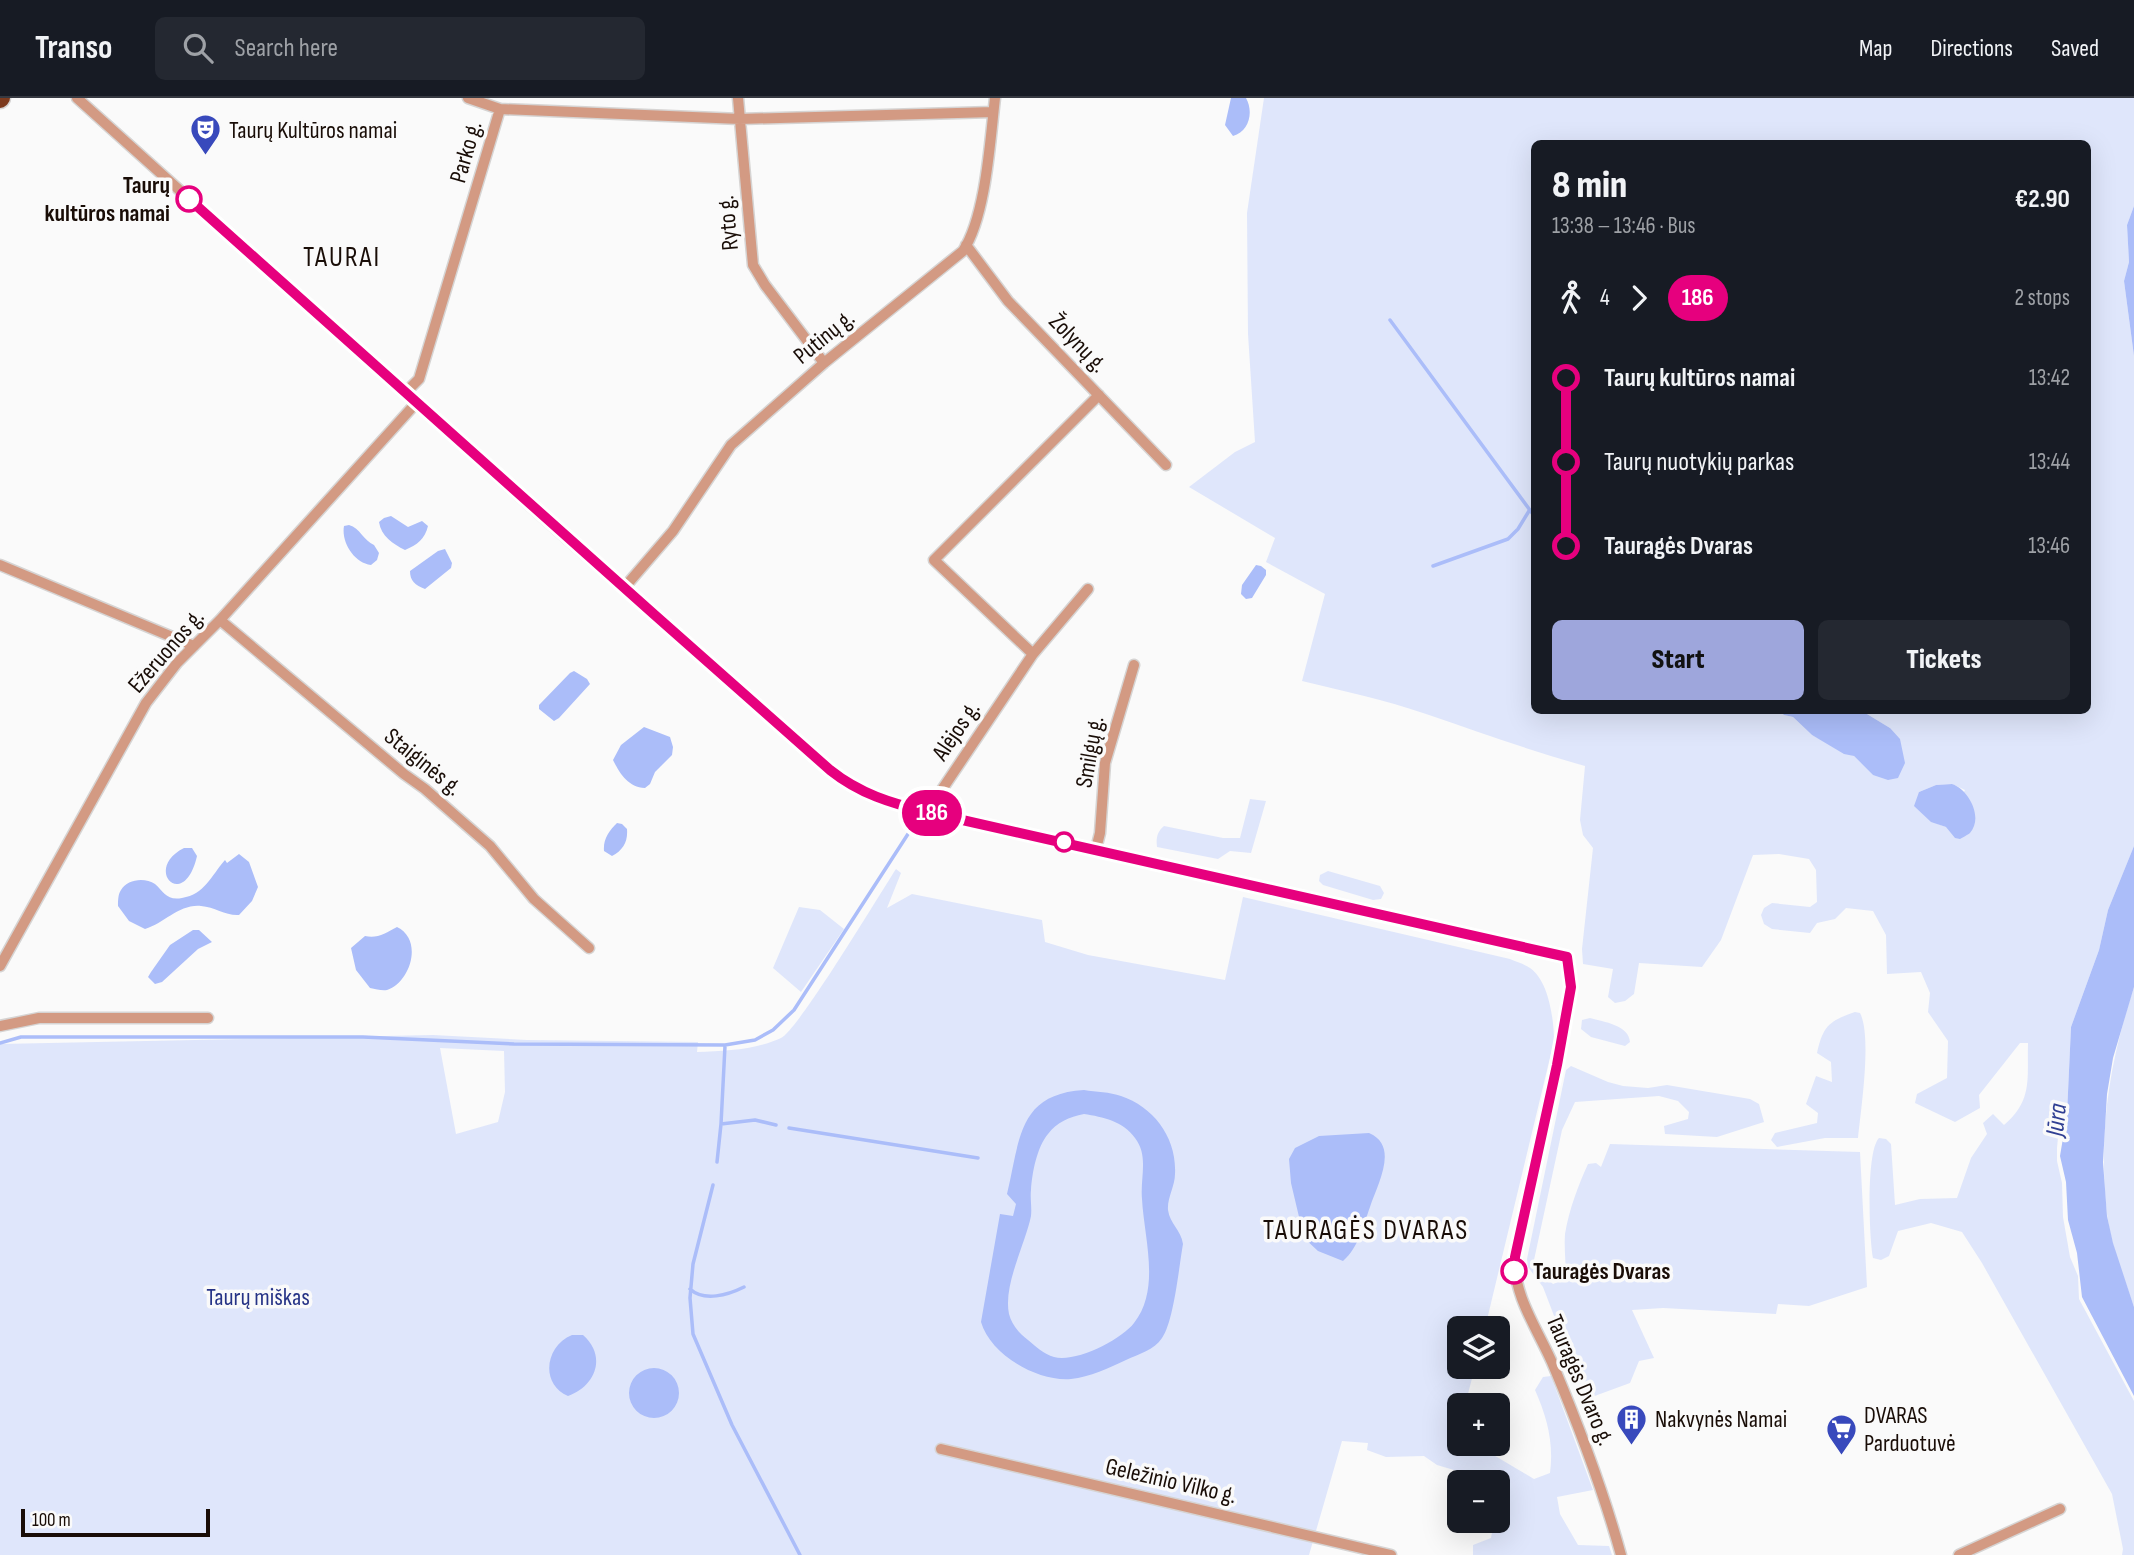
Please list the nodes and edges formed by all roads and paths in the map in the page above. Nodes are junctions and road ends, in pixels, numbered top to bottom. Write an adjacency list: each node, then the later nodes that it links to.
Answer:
1 (77, 98): 10 (street)
2 (468, 98): 5 (street)
3 (738, 98): 7 (street, Ryto g.)
4 (995, 98): 6 (street, Putinų g.)
5 (500, 109): 7 (street, Parko g.); 10 (street, Parko g.)
6 (993, 112): 7 (street, Parko g.); 8 (street, Putinų g.)
7 (740, 119): 9 (street, Ryto g.)
8 (967, 245): 9 (street, Putinų g.); 11 (street, Žolynų g.)
9 (824, 363): 15 (street, Putinų g.)
10 (406, 393): 12 (street)
11 (1098, 395): 13 (street, Žolynų g.); 19 (street)
12 (417, 402): 15 (street); 17 (street, Ežeruonos g.)
13 (1166, 464)
14 (0, 565): 18 (street)
15 (624, 588): 21 (street)
16 (1088, 589): 19 (street, Alėjos g.)
17 (220, 620): 18 (street, Ežeruonos g.); 23 (street, Staiginės g.)
18 (194, 646): 24 (street, Ežeruonos g.)
19 (1033, 653): 21 (street, Alėjos g.)
20 (1134, 665): 22 (street, Smilgų g.)
21 (927, 812): 22 (street, Tauragės Dvaro g.)
22 (1096, 849): 30 (street, Tauragės Dvaro g.)
23 (589, 948)
24 (0, 966)
25 (208, 1018): 26 (street)
26 (0, 1026)
27 (941, 1449): 29 (street, Geležinio Vilko g.)
28 (2060, 1509): 31 (street)
29 (1391, 1555)
30 (1620, 1555)
31 (1959, 1555)

